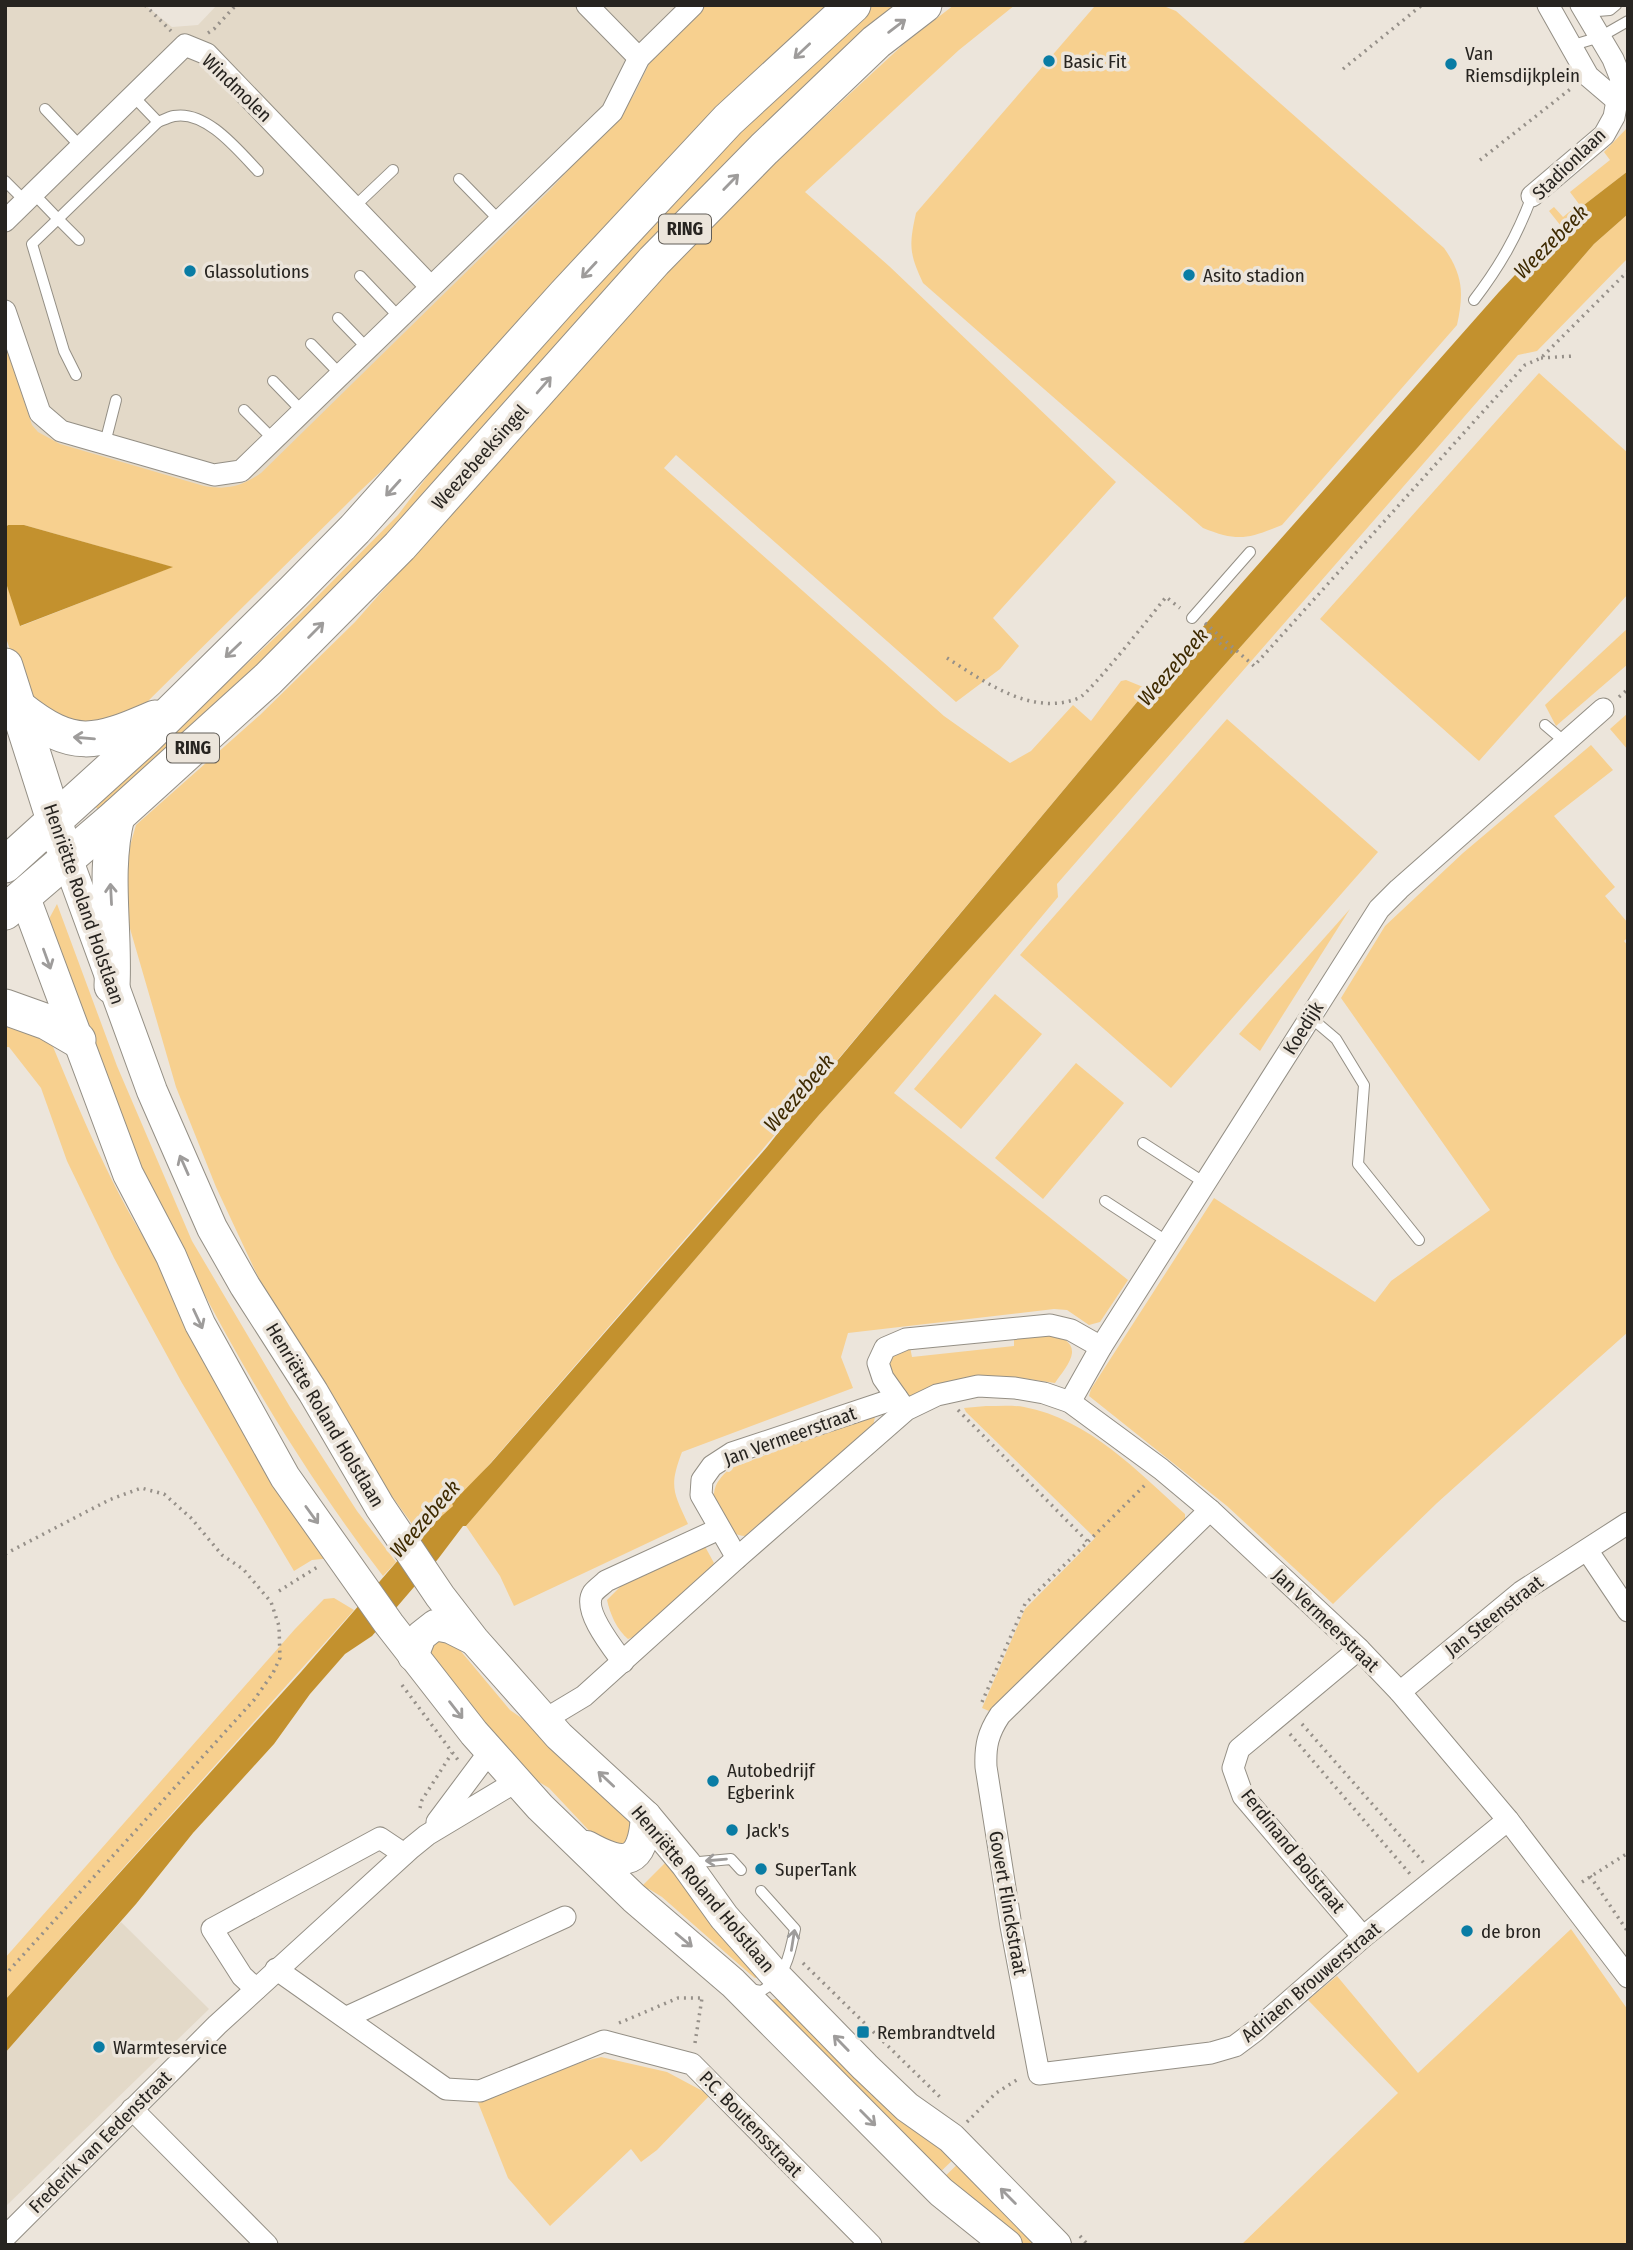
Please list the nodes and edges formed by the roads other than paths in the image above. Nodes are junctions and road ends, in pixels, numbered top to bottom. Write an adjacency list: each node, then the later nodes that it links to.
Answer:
1 (587, 5): 11 (street)
2 (693, 5): 11 (street)
3 (853, 5): 49 (main road, RING, one-way to 49)
4 (923, 5): 52 (main road, Weezebeeksingel / RING, one-way to 4)
5 (1548, 5): 10 (street)
6 (1616, 5): 7 (lane, Stadionlaan)
7 (1583, 8): 9 (street, Stadionlaan)
8 (1628, 21): 9 (lane)
9 (1600, 37): 10 (lane); 13 (street, Stadionlaan)
10 (1570, 46): 13 (street)
11 (639, 58): 25 (street)
12 (133, 96): 15 (lane); 16 (street, Windmolen); 23 (street, Windmolen)
13 (1622, 99): 21 (street, Stadionlaan)
14 (45, 109): 16 (lane)
15 (158, 122): 18 (lane); 24 (lane)
16 (81, 147): 22 (street, Windmolen)
17 (393, 170): 23 (lane)
18 (258, 171)
19 (459, 179): 25 (lane)
20 (5, 181): 22 (lane)
21 (1532, 196): 30 (lane, Stadionlaan)
22 (29, 197): 24 (lane); 26 (street, Windmolen)
23 (354, 207): 29 (street, Windmolen)
24 (58, 219): 27 (lane); 37 (lane)
25 (499, 220): 29 (street)
26 (5, 221)
27 (79, 240)
28 (360, 276): 32 (lane)
29 (430, 286): 32 (street)
30 (1474, 300)
31 (5, 311): 43 (street)
32 (399, 317): 35 (street)
33 (338, 318): 35 (lane)
34 (311, 344): 36 (lane)
35 (367, 348): 36 (street)
36 (340, 374): 41 (street)
37 (76, 375)
38 (273, 381): 41 (lane)
39 (116, 400): 43 (lane)
40 (244, 410): 42 (lane)
41 (302, 411): 42 (street)
42 (273, 439): 43 (street)
43 (105, 443)
44 (1250, 552): 45 (lane)
45 (1198, 621)
46 (5, 666): 47 (main road, Henriëtte Roland Holstlaan)
47 (19, 708): 49 (main road, one-way to 47); 53 (main road, Henriëtte Roland Holstlaan)
48 (1603, 709): 51 (street, Koedijk)
49 (171, 711): 53 (main road, RING)
50 (1545, 725): 51 (lane)
51 (1565, 743): 59 (street, Koedijk)
52 (117, 816): 55 (main road, Weezebeeksingel / RING); 57 (main road, one-way to 52)
53 (55, 822): 54 (main road, RING); 55 (main road, Henriëtte Roland Holstlaan)
54 (7, 858): 56 (main road, Henriëtte Roland Holstlaan)
55 (67, 858): 56 (main road, Weezebeeksingel); 57 (main road, Henriëtte Roland Holstlaan)
56 (15, 903): 60 (main road, Henriëtte Roland Holstlaan, one-way to 60)
57 (112, 986): 75 (main road, Henriëtte Roland Holstlaan, one-way to 57)
58 (5, 1007): 60 (main road)
59 (1310, 1017): 62 (street, Koedijk); 64 (lane)
60 (78, 1041): 77 (main road, Henriëtte Roland Holstlaan, one-way to 77)
61 (1143, 1143): 62 (lane)
62 (1205, 1183): 65 (street, Koedijk)
63 (1105, 1200): 65 (lane)
64 (1419, 1240)
65 (1168, 1241): 66 (street, Koedijk)
66 (1101, 1347): 67 (street, Koedijk); 68 (street)
67 (1070, 1402): 68 (street, Jan Vermeerstraat); 69 (street, Jan Vermeerstraat)
68 (902, 1404): 71 (street, Jan Vermeerstraat); 73 (street, Jan Vermeerstraat)
69 (1210, 1510): 76 (street, Jan Vermeerstraat); 99 (street, Govert Flinckstraat)
70 (1628, 1523): 72 (street, Jan Steenstraat)
71 (719, 1529): 73 (street, Jan Vermeerstraat); 78 (street)
72 (1587, 1550): 74 (street); 79 (street, Jan Steenstraat)
73 (737, 1558): 78 (street, Jan Vermeerstraat)
74 (1628, 1611)
75 (474, 1640): 77 (main road); 80 (main road, Henriëtte Roland Holstlaan)
76 (1359, 1649): 79 (street, Jan Vermeerstraat); 92 (street, Ferdinand Bolstraat)
77 (413, 1656): 81 (main road, Henriëtte Roland Holstlaan, one-way to 81)
78 (622, 1662): 80 (street, Jan Vermeerstraat)
79 (1400, 1692): 84 (street, Jan Vermeerstraat)
80 (552, 1728): 83 (main road, Henriëtte Roland Holstlaan, one-way to 80)
81 (490, 1751): 82 (main road, Henriëtte Roland Holstlaan); 85 (street, Frederik van Eedenstraat)
82 (517, 1781): 85 (street, Frederik van Eedenstraat); 86 (main road, Henriëtte Roland Holstlaan)
83 (646, 1816): 86 (main road); 88 (main road, Henriëtte Roland Holstlaan)
84 (1508, 1820): 92 (street, Adriaen Brouwerstraat); 94 (street, Jan Vermeerstraat)
85 (427, 1835): 87 (street, Frederik van Eedenstraat)
86 (571, 1838): 96 (main road, Henriëtte Roland Holstlaan, one-way to 96)
87 (404, 1854): 93 (street, Frederik van Eedenstraat); 97 (street)
88 (686, 1864): 89 (lane, one-way to 88); 95 (main road, Henriëtte Roland Holstlaan)
89 (741, 1870)
90 (761, 1891): 95 (lane, one-way to 90)
91 (565, 1917): 98 (street)
92 (1363, 1937): 99 (street, Adriaen Brouwerstraat)
93 (276, 1969): 97 (street, Frederik van Eedenstraat); 98 (street, P.C. Boutensstraat)
94 (1628, 1977)
95 (778, 1978): 96 (lane); 105 (main road, Henriëtte Roland Holstlaan, one-way to 95)
96 (733, 1983): 104 (main road, Henriëtte Roland Holstlaan, one-way to 104)
97 (256, 1989): 100 (street, Frederik van Eedenstraat)
98 (347, 2017): 103 (street, P.C. Boutensstraat)
99 (1039, 2074)
100 (132, 2109): 101 (street, Frederik van Eedenstraat); 102 (street)
101 (5, 2237)
102 (267, 2245)
103 (871, 2245)
104 (1007, 2245)
105 (1056, 2245)

